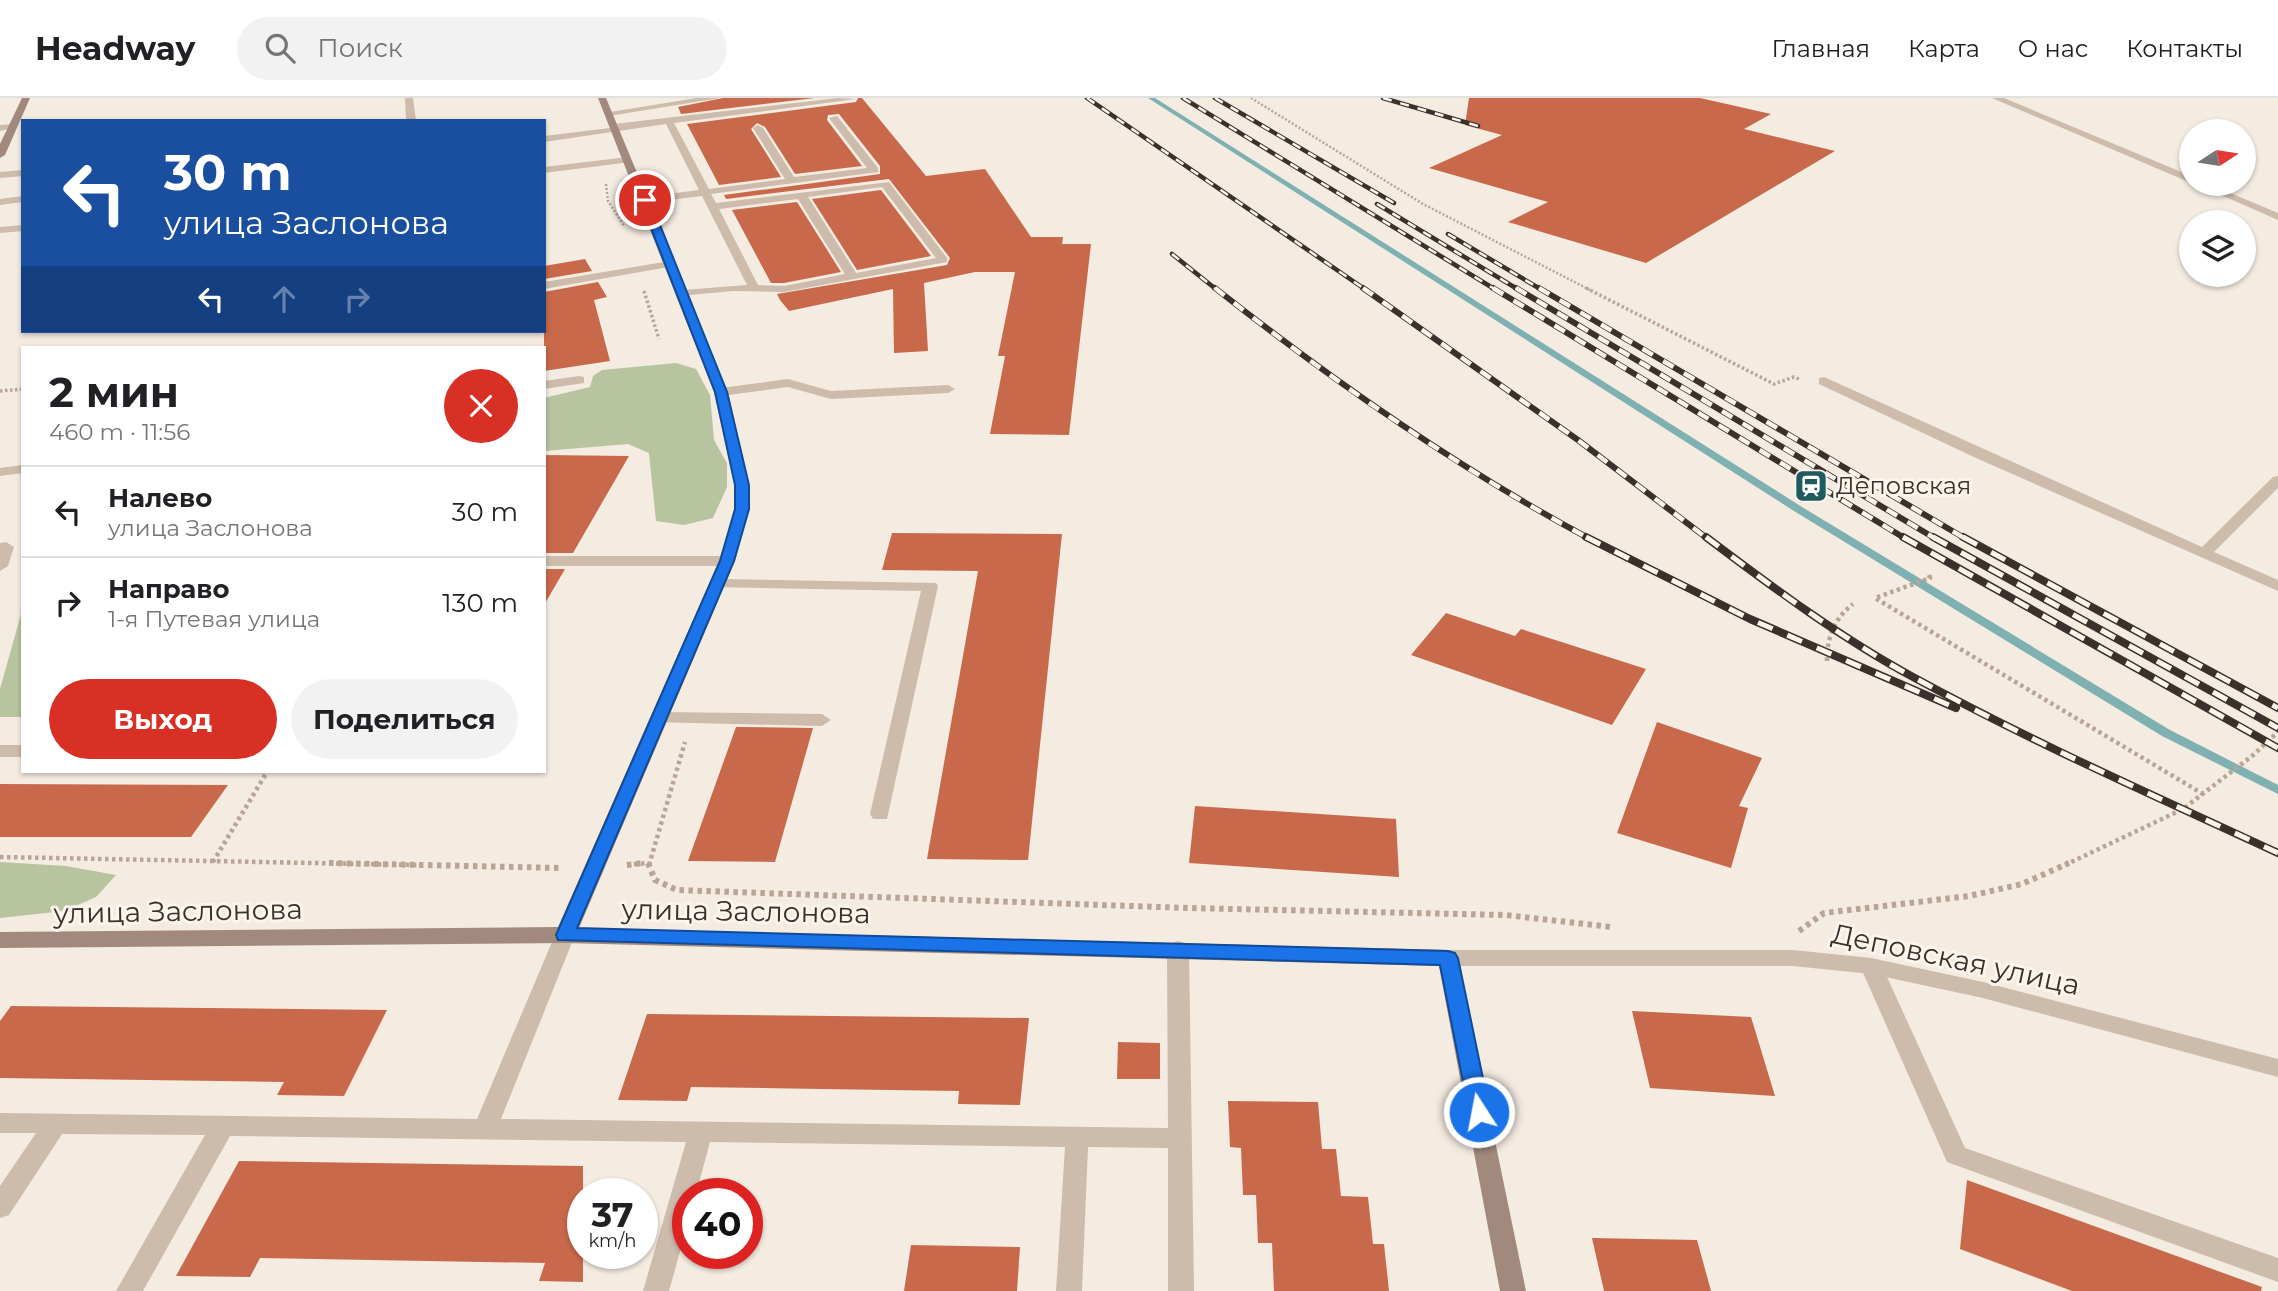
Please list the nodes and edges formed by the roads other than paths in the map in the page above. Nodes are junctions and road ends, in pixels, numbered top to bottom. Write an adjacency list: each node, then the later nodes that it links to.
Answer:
1 (26, 98): 11 (street)
2 (409, 98): 8 (street)
3 (602, 98): 10 (street)
4 (716, 98): 10 (street)
5 (1996, 98): 20 (street)
6 (852, 99): 9 (street)
7 (834, 118): 21 (street)
8 (411, 119)
9 (669, 121): 10 (street); 22 (street)
10 (613, 124): 14 (street); 16 (street)
11 (13, 127): 12 (street); 15 (street)
12 (0, 128)
13 (758, 128): 21 (street)
14 (546, 139)
15 (0, 155)
16 (628, 160): 17 (street); 26 (street)
17 (546, 170)
18 (21, 173): 19 (street)
19 (0, 175)
20 (2179, 175)
21 (792, 181): 22 (street)
22 (705, 192): 26 (street); 28 (street)
23 (801, 195): 28 (street); 33 (street); 33 (street)
24 (2229, 196): 29 (street)
25 (21, 200): 27 (street)
26 (645, 200): 32 (street)
27 (0, 202)
28 (713, 207): 35 (street)
29 (2278, 217)
30 (21, 228): 31 (street)
31 (0, 230)
32 (670, 264): 34 (street); 36 (street)
33 (852, 276): 35 (street)
34 (546, 286)
35 (754, 288): 36 (street)
36 (683, 294): 41 (street)
37 (579, 380): 39 (street)
38 (1824, 380): 46 (street)
39 (546, 385)
40 (948, 389): 41 (street)
41 (721, 392): 48 (street)
42 (21, 469): 43 (street)
43 (0, 472)
44 (2278, 480): 46 (street)
45 (0, 548): 49 (street)
46 (2204, 554): 51 (street)
47 (546, 561): 48 (street)
48 (727, 561): 50 (street)
49 (0, 566)
50 (718, 584): 52 (street); 56 (street)
51 (2278, 586)
52 (659, 718): 53 (street); 57 (street)
53 (822, 720)
54 (0, 751): 55 (street)
55 (21, 751)
56 (880, 814)
57 (565, 935): 58 (street, улица Заслонова); 59 (street, улица Заслонова); 66 (street)
58 (0, 940)
59 (1178, 949): 60 (street, улица Заслонова); 69 (street)
60 (1448, 958): 61 (street, Деповская улица); 76 (street)
61 (1871, 966): 62 (street, Деповская улица); 71 (street)
62 (2278, 1068)
63 (0, 1123): 64 (street)
64 (56, 1123): 65 (street); 70 (street)
65 (224, 1125): 66 (street); 72 (street)
66 (485, 1129): 67 (street)
67 (701, 1132): 68 (street); 73 (street)
68 (1077, 1137): 69 (street); 74 (street)
69 (1180, 1138): 75 (street)
70 (0, 1207)
71 (2278, 1270)
72 (129, 1291)
73 (656, 1291)
74 (1069, 1291)
75 (1181, 1291)
76 (1513, 1291)

